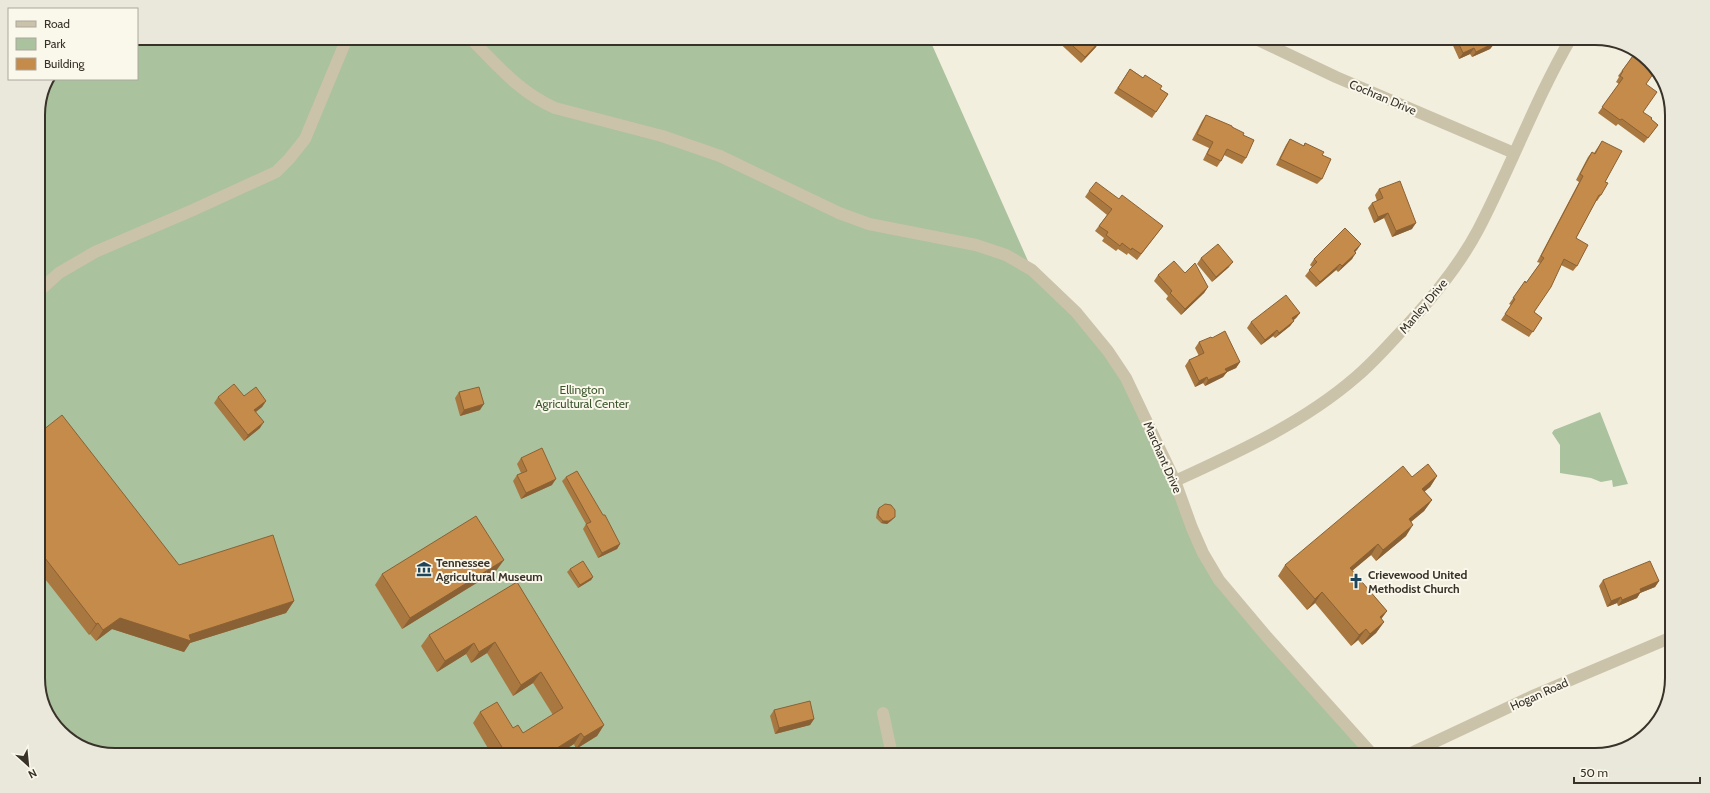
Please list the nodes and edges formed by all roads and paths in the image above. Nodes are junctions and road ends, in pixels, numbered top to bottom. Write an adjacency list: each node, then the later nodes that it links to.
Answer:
1 (344, 45): 6 (street)
2 (477, 45): 7 (street, Marchant Drive)
3 (1269, 45): 5 (street, Cochran Drive)
4 (1567, 45): 5 (street, Manley Drive)
5 (1514, 153): 7 (street, Manley Drive)
6 (45, 286)
7 (1175, 481): 11 (street, Marchant Drive)
8 (1665, 640): 12 (street, Hogan Road)
9 (883, 713): 10 (street)
10 (890, 748)
11 (1367, 748)
12 (1422, 748)

